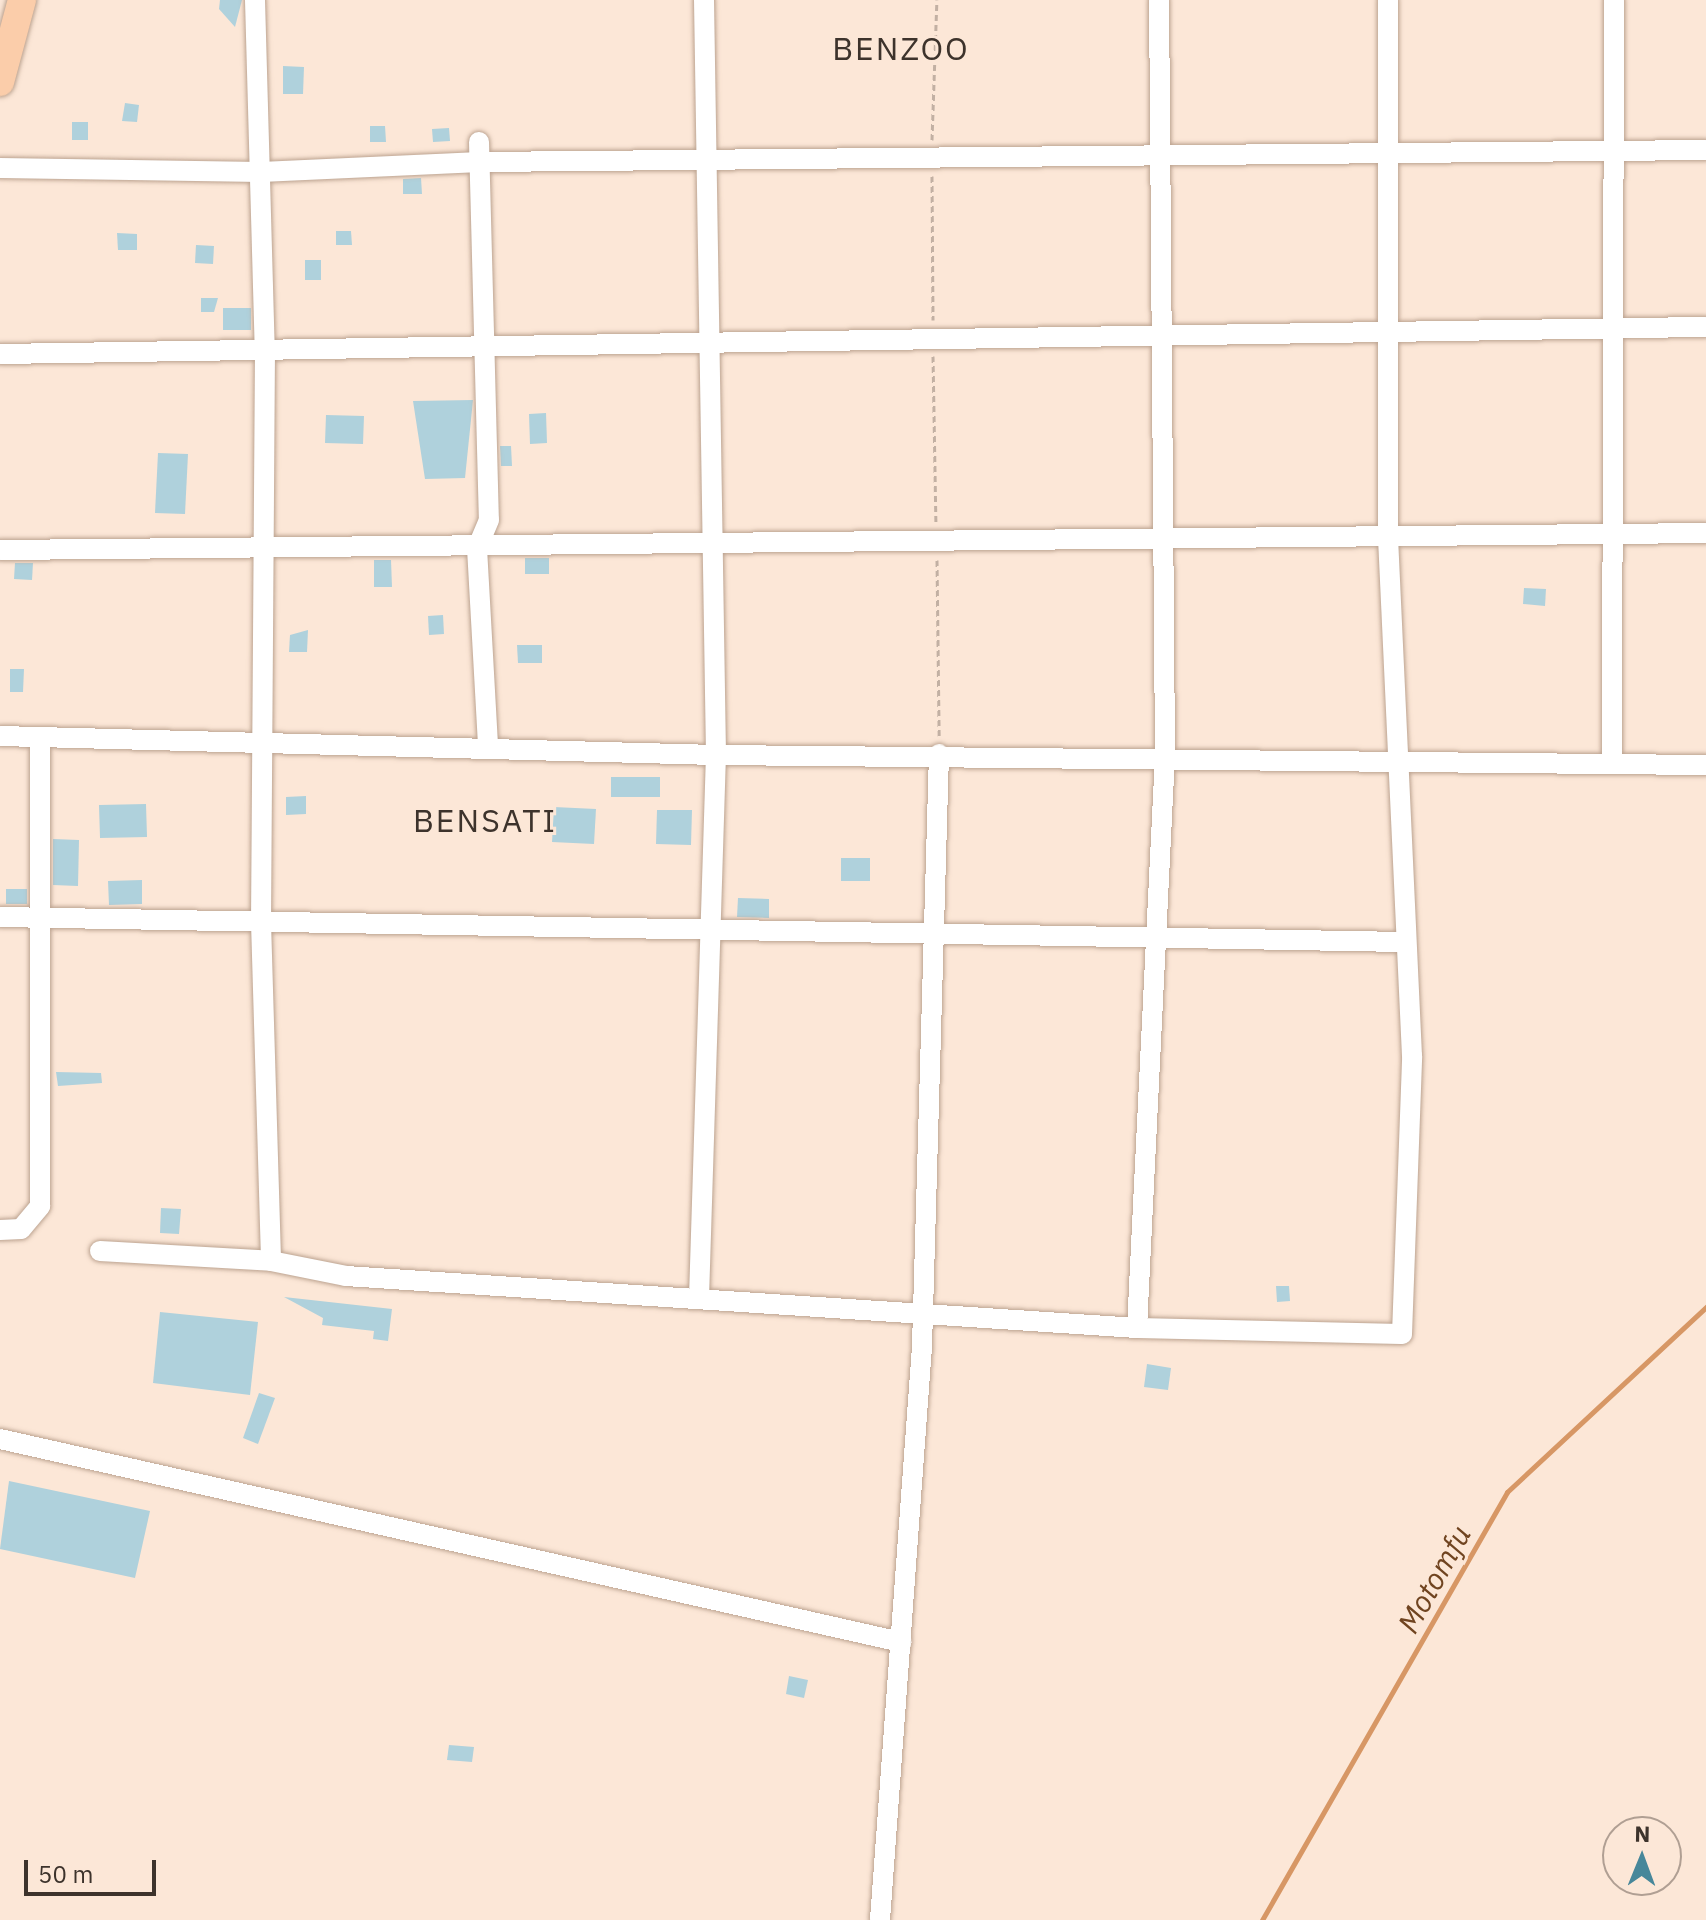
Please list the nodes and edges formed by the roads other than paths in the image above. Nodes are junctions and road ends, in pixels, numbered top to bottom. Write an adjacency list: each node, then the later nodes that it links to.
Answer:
1 (22, 0): 7 (highway)
2 (255, 0): 15 (street)
3 (704, 0): 13 (street)
4 (1159, 0): 12 (street)
5 (1388, 0): 11 (street)
6 (1614, 0): 10 (street)
7 (0, 82)
8 (1706, 150): 10 (street)
9 (480, 152): 13 (street); 15 (street); 21 (street)
10 (1615, 152): 11 (street); 16 (street)
11 (1388, 155): 12 (street); 18 (street)
12 (1162, 157): 13 (street); 19 (street)
13 (709, 159): 20 (street)
14 (0, 168): 15 (street)
15 (261, 172): 22 (street)
16 (1615, 326): 17 (street); 18 (street); 24 (street)
17 (1706, 327)
18 (1389, 331): 19 (street); 26 (street)
19 (1163, 336): 20 (street); 27 (street)
20 (715, 345): 21 (street); 29 (street)
21 (487, 349): 22 (street); 28 (street)
22 (265, 350): 23 (street); 30 (street)
23 (0, 354)
24 (1613, 533): 25 (street); 26 (street); 40 (street)
25 (1706, 533)
26 (1388, 537): 27 (street); 39 (street)
27 (1162, 540): 29 (street); 38 (street)
28 (477, 548): 29 (street); 30 (street); 35 (street)
29 (714, 548): 37 (street)
30 (261, 549): 31 (street); 34 (street)
31 (0, 550)
32 (0, 736): 33 (street)
33 (40, 737): 34 (street); 43 (street)
34 (266, 742): 35 (street); 44 (street)
35 (488, 746): 37 (street)
36 (939, 754): 37 (street); 38 (street); 46 (street)
37 (716, 755): 45 (street)
38 (1165, 756): 39 (street); 47 (street)
39 (1394, 758): 40 (street); 48 (street)
40 (1612, 761): 41 (street)
41 (1706, 765)
42 (0, 917): 43 (street)
43 (41, 918): 44 (street); 49 (street)
44 (261, 922): 45 (street); 51 (street)
45 (715, 931): 46 (street); 52 (street)
46 (933, 936): 47 (street); 53 (street)
47 (1160, 939): 48 (street); 54 (street)
48 (1402, 942): 54 (street)
49 (0, 1230)
50 (100, 1251): 51 (street)
51 (271, 1261): 52 (street)
52 (699, 1298): 53 (street)
53 (923, 1310): 54 (street); 56 (street)
54 (1137, 1328)
55 (0, 1439): 56 (street)
56 (901, 1642): 57 (street)
57 (880, 1920)

